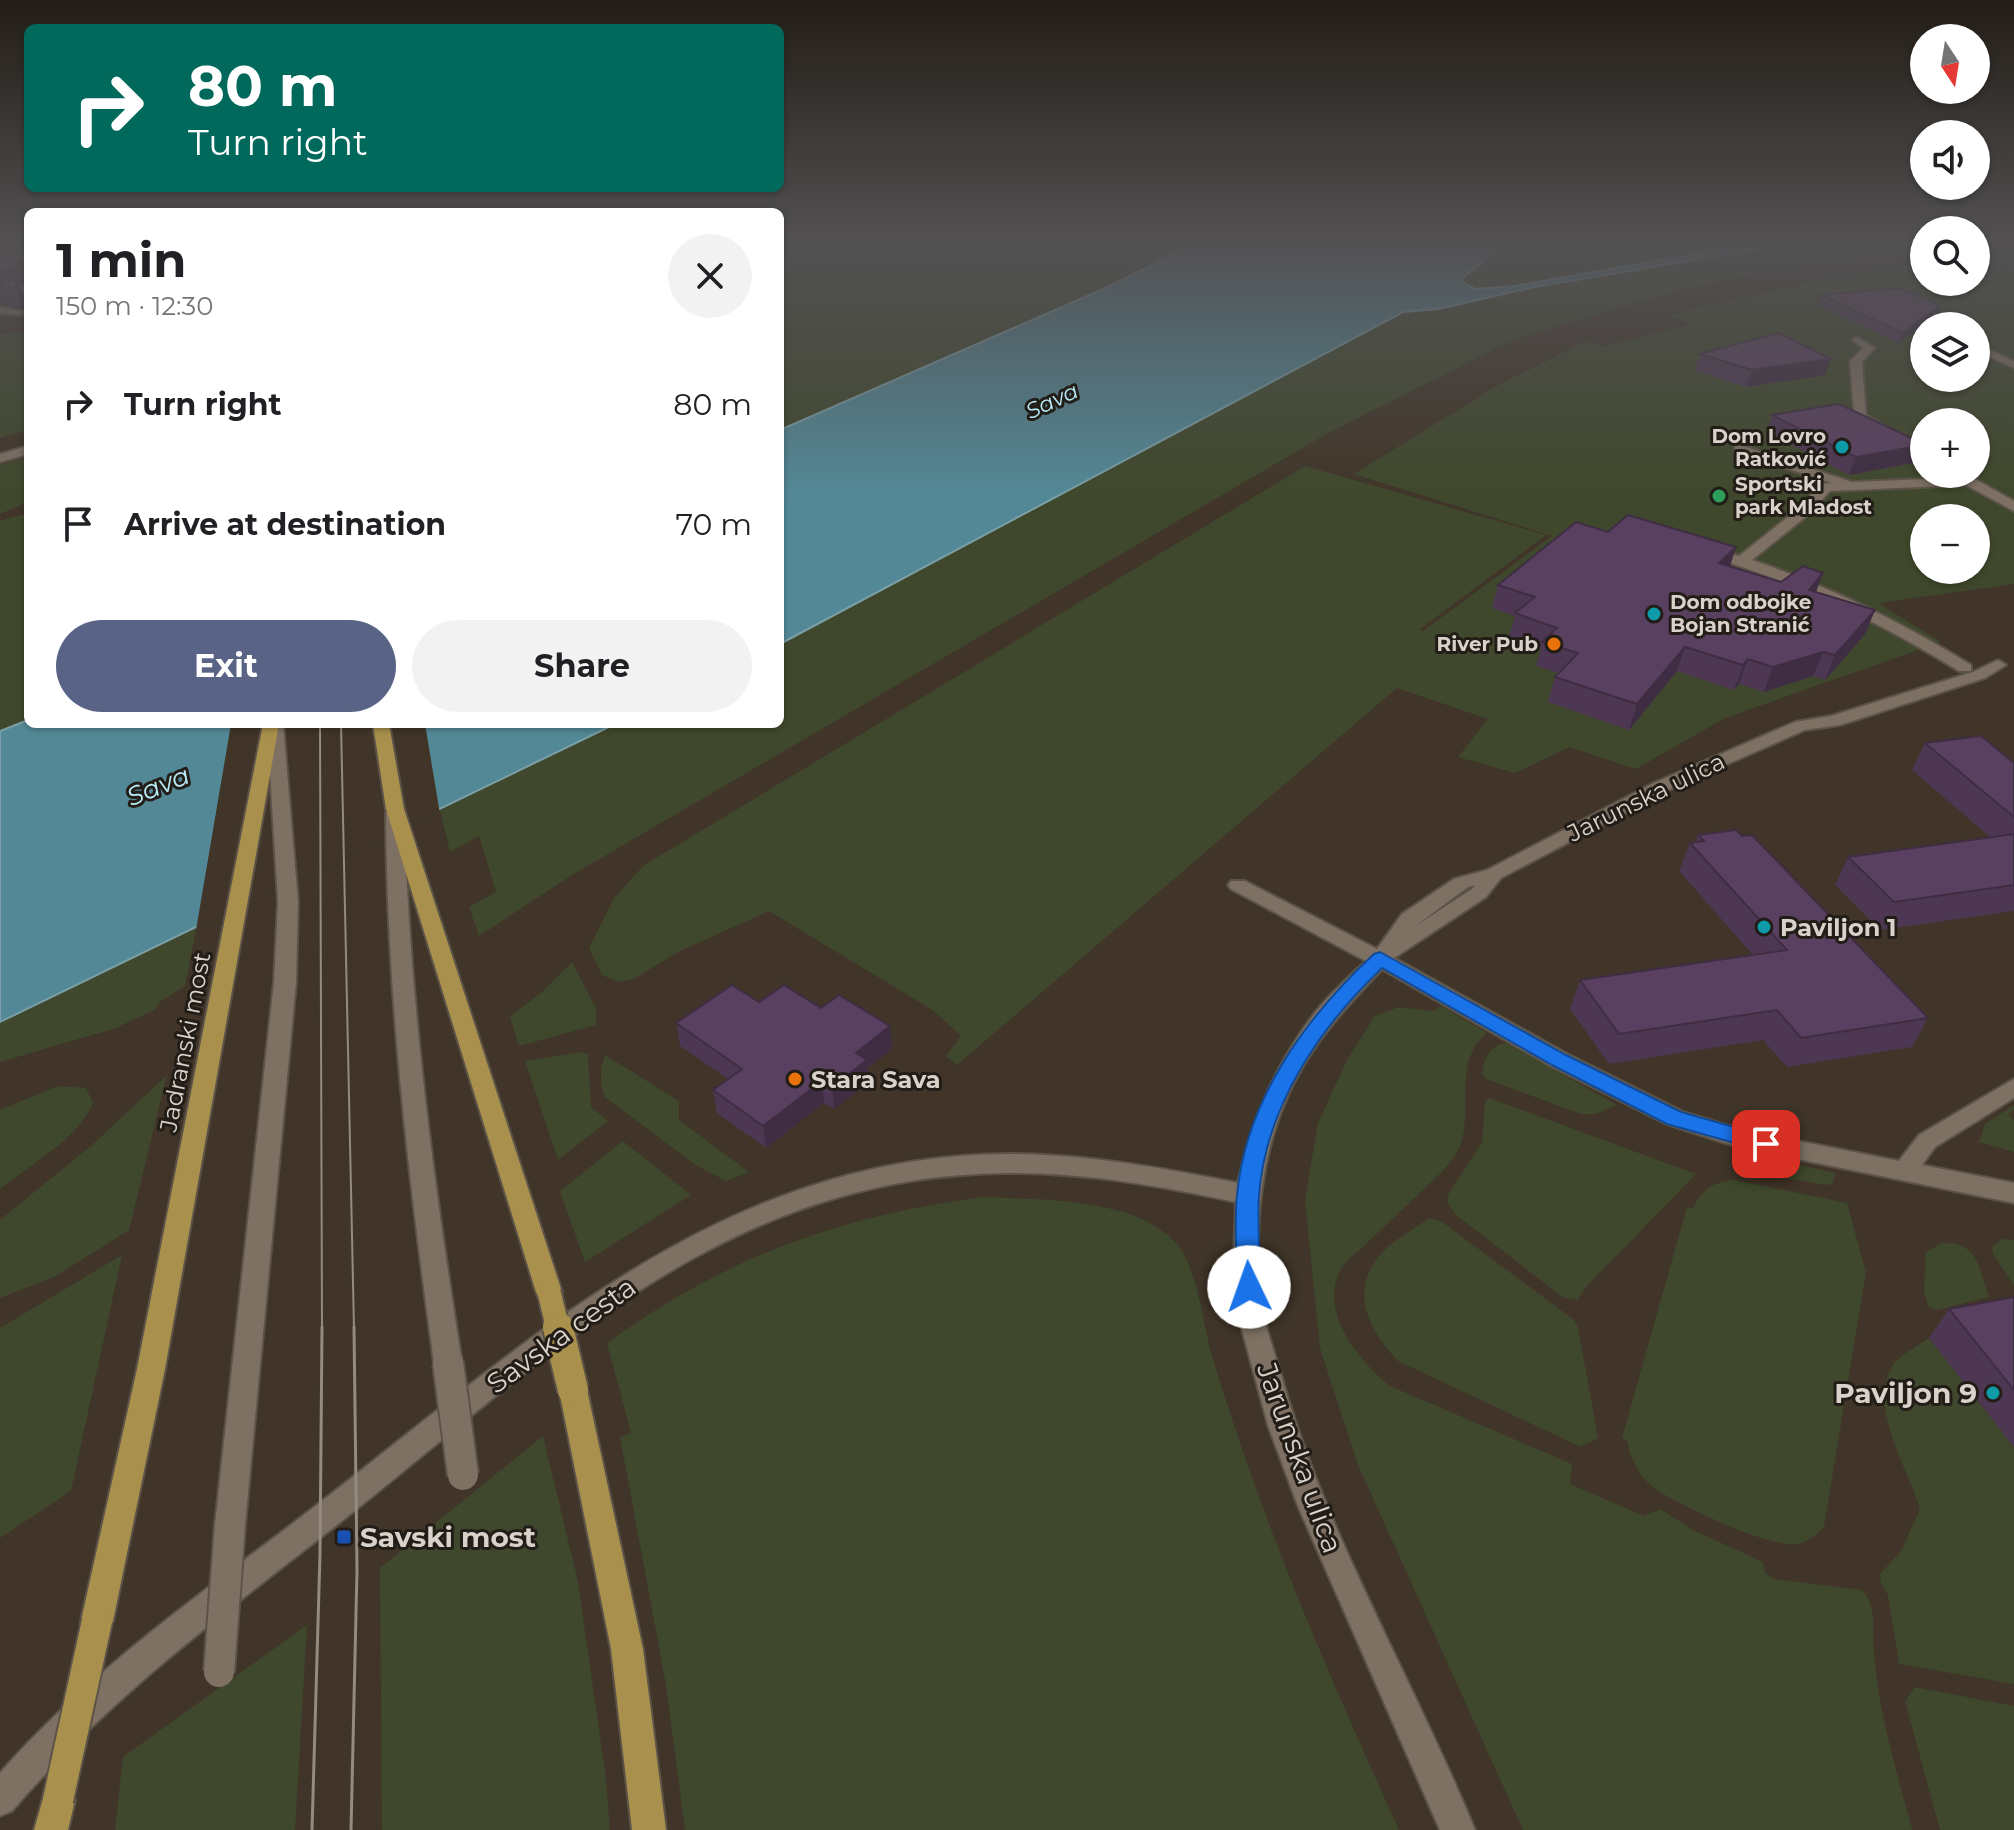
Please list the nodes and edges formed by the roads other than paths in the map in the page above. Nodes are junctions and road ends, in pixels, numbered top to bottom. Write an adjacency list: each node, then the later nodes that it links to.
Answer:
1 (1857, 340): 4 (street)
2 (1990, 354): 3 (street)
3 (2014, 365)
4 (1910, 448)
5 (1739, 449): 9 (street)
6 (24, 451): 7 (street)
7 (0, 458)
8 (1910, 481): 9 (street)
9 (1851, 484): 13 (street)
10 (1980, 488): 11 (street)
11 (2014, 507)
12 (1686, 546): 13 (street)
13 (1742, 561): 15 (street)
14 (2006, 663): 15 (street, Jarunska ulica); 16 (street, Jarunska ulica)
15 (1965, 668): 16 (street, Jarunska ulica)
16 (1801, 726): 22 (street, Jarunska ulica)
17 (272, 728): 30 (main road, Jadranski most, bridge)
18 (273, 728): 28 (street, Jadranski most, bridge)
19 (382, 728): 20 (main road)
20 (395, 809): 27 (street, bridge); 31 (main road, bridge)
21 (1238, 885): 22 (street)
22 (1380, 959): 24 (street); 26 (street, Jarunska ulica)
23 (2014, 1087): 24 (street)
24 (1906, 1170): 25 (street)
25 (2014, 1193)
26 (1248, 1195): 29 (street, Savska cesta); 32 (street, Jarunska ulica)
27 (463, 1475)
28 (219, 1672)
29 (0, 1799)
30 (55, 1815)
31 (649, 1830)
32 (1458, 1830)

